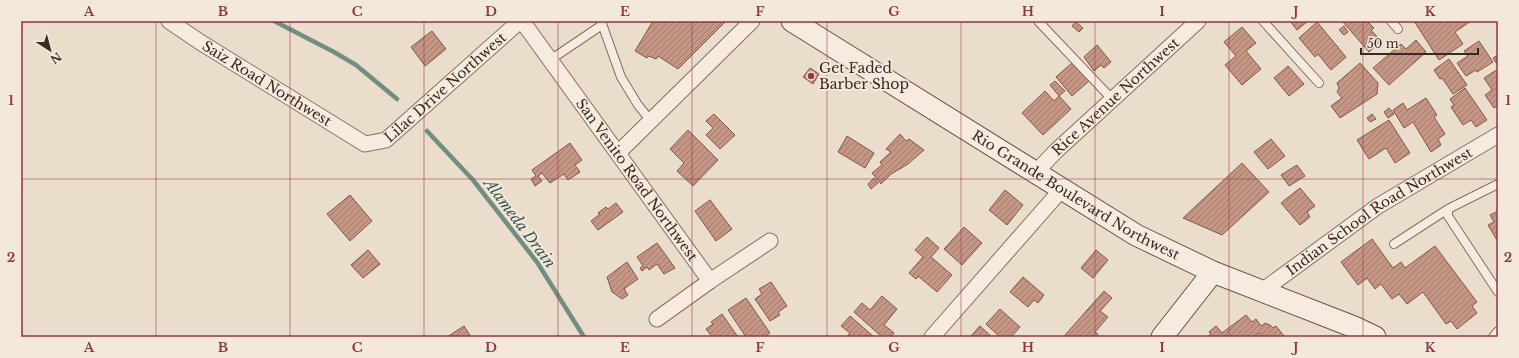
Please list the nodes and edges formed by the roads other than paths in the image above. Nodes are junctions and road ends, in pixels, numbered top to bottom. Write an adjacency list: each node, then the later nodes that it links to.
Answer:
1 (169, 21): 16 (street, Saiz Road Northwest)
2 (521, 21): 11 (street, San Venito Road Northwest); 16 (street, Lilac Drive Northwest)
3 (752, 21): 14 (street)
4 (1038, 21): 13 (lane)
5 (1198, 21): 13 (street, Rice Avenue Northwest)
6 (1264, 21): 12 (lane)
7 (1391, 21): 10 (lane)
8 (798, 22): 18 (main road, Rio Grande Boulevard Northwest)
9 (602, 23): 11 (lane); 14 (lane)
10 (1398, 29)
11 (550, 60): 17 (street, San Venito Road Northwest)
12 (1319, 83)
13 (1112, 99): 18 (street, Rice Avenue Northwest)
14 (651, 121): 17 (street)
15 (1498, 135): 26 (street, Indian School Road Northwest)
16 (365, 144)
17 (618, 154): 25 (street, San Venito Road Northwest)
18 (1035, 173): 20 (main road, Rio Grande Boulevard Northwest)
19 (1498, 184): 21 (lane)
20 (1062, 189): 24 (main road, Rio Grande Boulevard Northwest); 30 (street)
21 (1448, 209): 23 (lane); 27 (lane)
22 (770, 241): 25 (street)
23 (1394, 244)
24 (1213, 272): 26 (main road, Rio Grande Boulevard Northwest); 31 (main road)
25 (710, 281): 28 (street)
26 (1262, 291): 32 (main road, Rio Grande Boulevard Northwest)
27 (1498, 292)
28 (657, 319)
29 (1498, 331): 33 (lane)
30 (932, 337)
31 (1162, 337)
32 (1375, 337)
33 (1493, 337)

